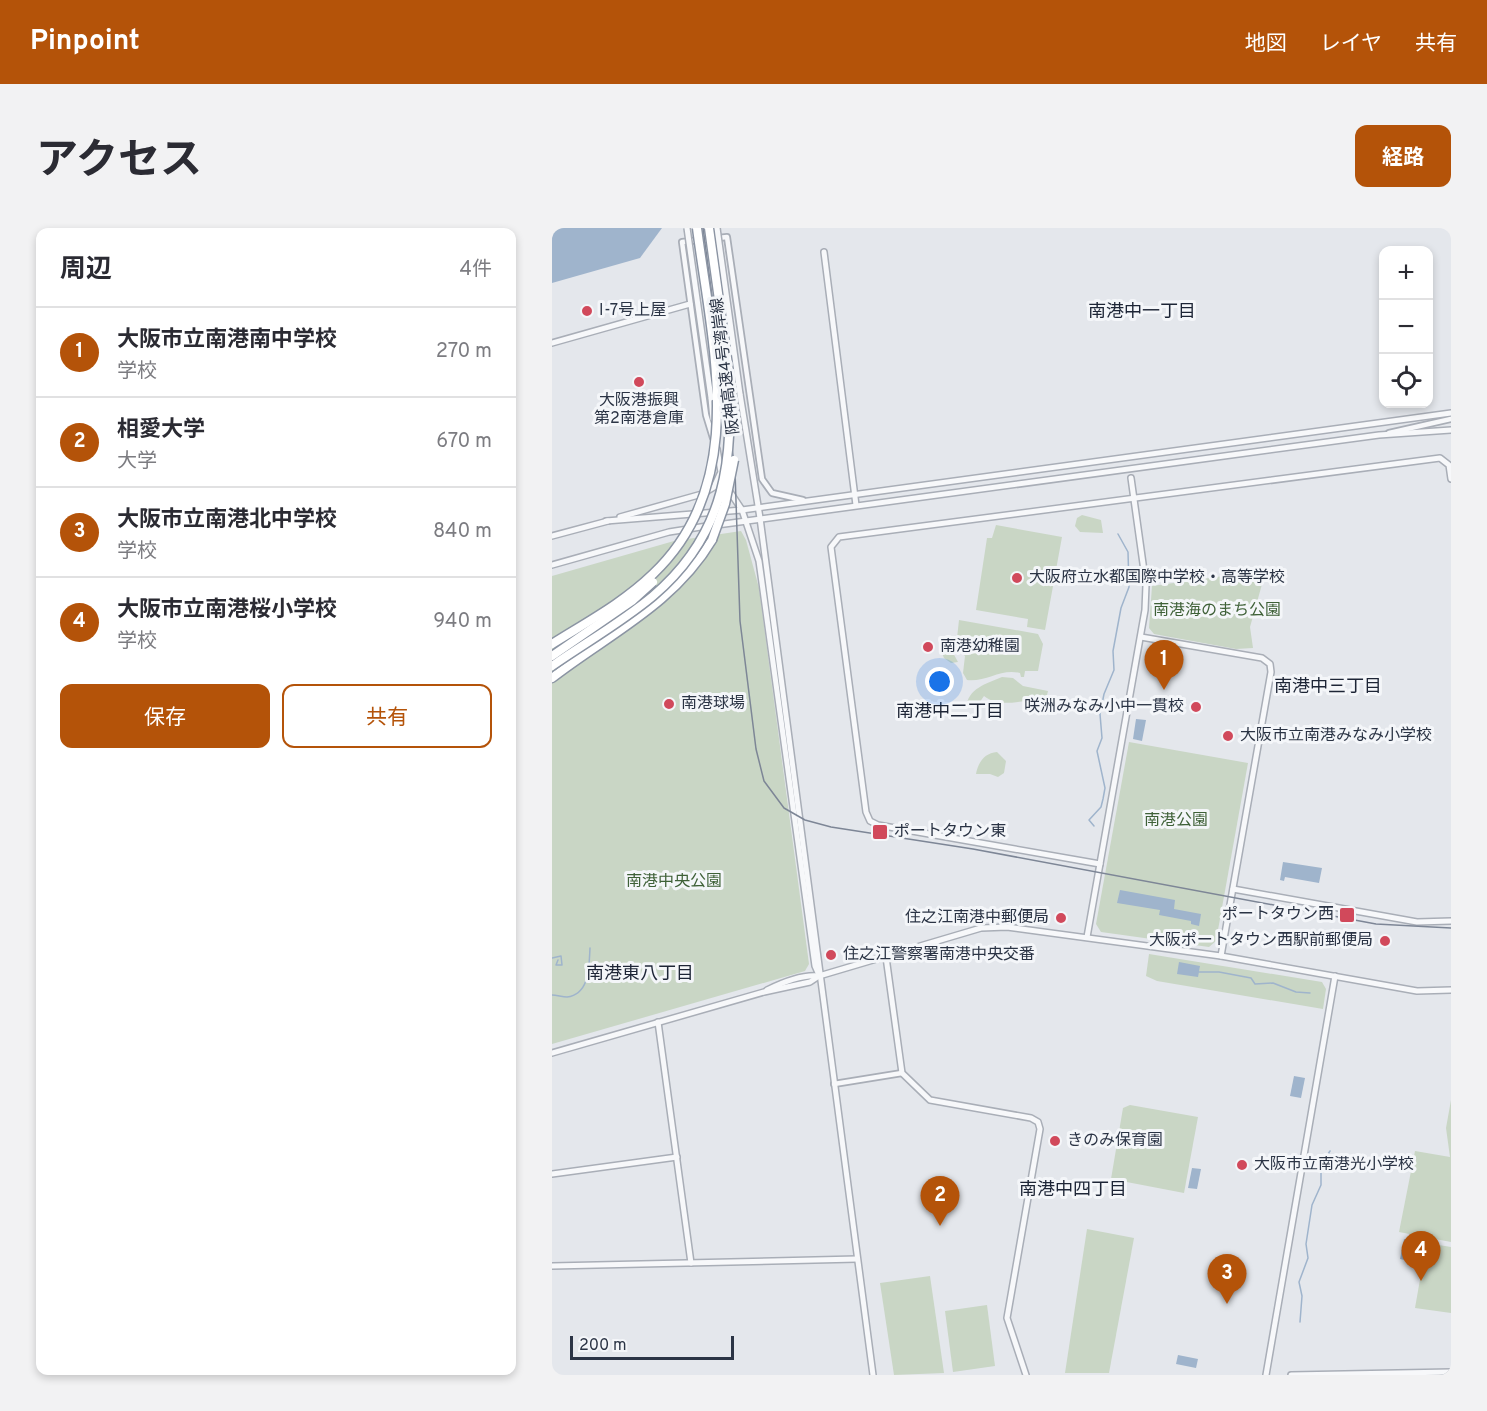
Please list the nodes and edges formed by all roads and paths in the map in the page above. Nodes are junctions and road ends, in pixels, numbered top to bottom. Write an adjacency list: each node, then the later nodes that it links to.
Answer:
1 (687, 228): 14 (street, bridge)
2 (696, 228): 9 (highway, 阪神高速4号湾岸線, bridge)
3 (710, 228): 8 (highway, 阪神高速4号湾岸線, bridge)
4 (717, 228): 22 (street, bridge)
5 (824, 252): 18 (street)
6 (690, 304): 7 (street); 14 (street); 20 (street)
7 (552, 343)
8 (728, 368): 32 (highway, bridge); 33 (highway, 阪神高速4号湾岸線, bridge)
9 (716, 370): 30 (highway, 阪神高速4号湾岸線, bridge); 31 (highway, bridge)
10 (1451, 413): 18 (street)
11 (1451, 419): 13 (street)
12 (1451, 430): 13 (street)
13 (1379, 435): 21 (street)
14 (717, 452): 15 (street)
15 (720, 472): 23 (street); 26 (street)
16 (1131, 478): 19 (street)
17 (1451, 479): 19 (street)
18 (855, 493): 20 (street); 21 (street)
19 (1134, 499): 29 (street); 34 (street)
20 (804, 500): 22 (street)
21 (856, 505): 24 (street)
22 (758, 507): 23 (street); 24 (street)
23 (742, 510): 25 (street); 26 (street)
24 (760, 518): 25 (street); 40 (street)
25 (746, 520): 28 (street); 40 (street)
26 (606, 521): 27 (street)
27 (552, 536)
28 (552, 564)
29 (1141, 637): 34 (street); 35 (street)
30 (552, 644)
31 (552, 656)
32 (552, 666)
33 (552, 678)
34 (1100, 864): 37 (street)
35 (1233, 889): 36 (street); 38 (street)
36 (1451, 921)
37 (1087, 937): 38 (street); 39 (street)
38 (1221, 956): 41 (street)
39 (886, 957): 40 (street); 45 (street)
40 (819, 976): 43 (street); 46 (street)
41 (1335, 976): 42 (street); 55 (street)
42 (1451, 990)
43 (658, 1022): 44 (street); 47 (street)
44 (552, 1053)
45 (902, 1073): 46 (street); 54 (street)
46 (834, 1084): 49 (street)
47 (676, 1157): 48 (street); 50 (street)
48 (552, 1174)
49 (857, 1259): 50 (street); 53 (street)
50 (691, 1263): 51 (street)
51 (552, 1266)
52 (1451, 1372): 56 (street)
53 (873, 1375)
54 (1026, 1375)
55 (1266, 1375)
56 (1291, 1375)

